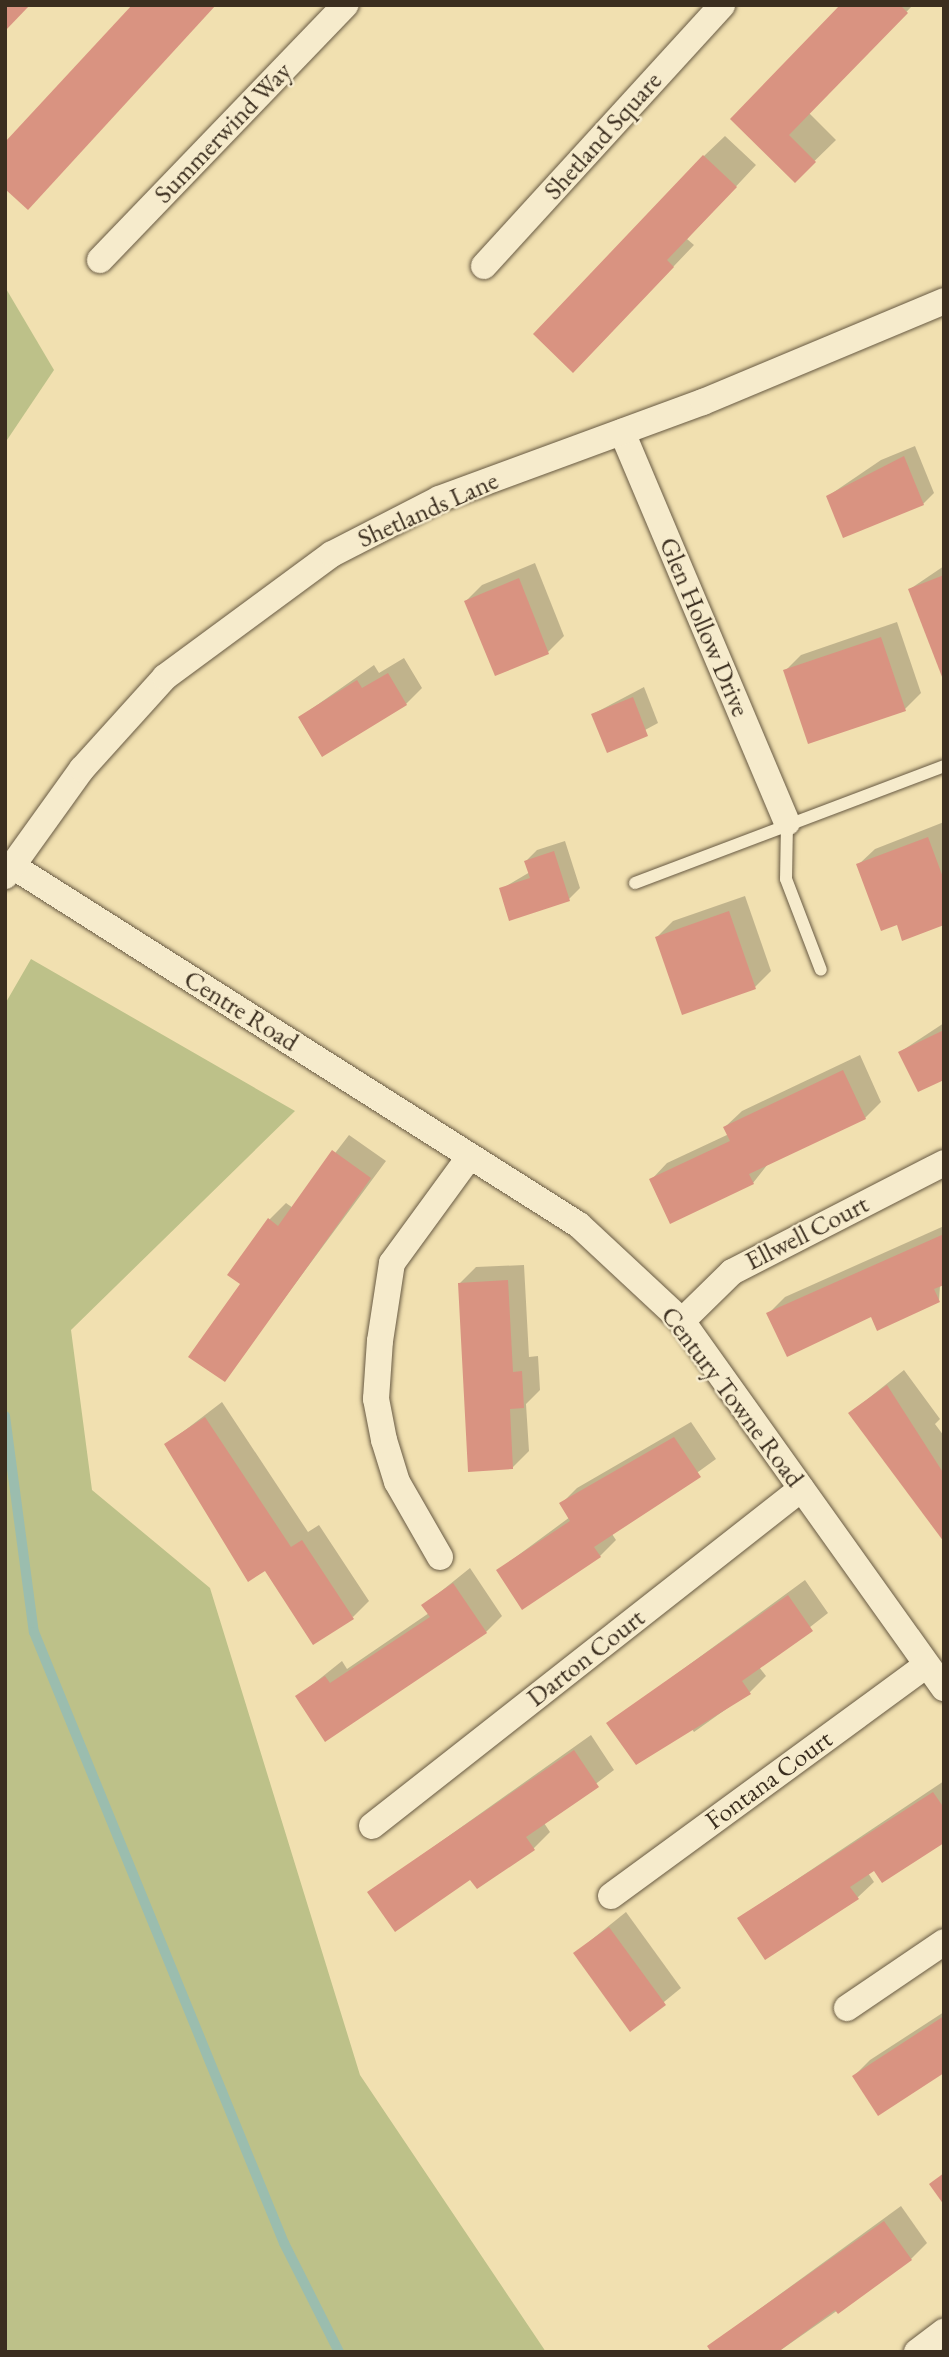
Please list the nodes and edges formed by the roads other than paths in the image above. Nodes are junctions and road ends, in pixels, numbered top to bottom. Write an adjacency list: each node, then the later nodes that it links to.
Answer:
1 (345, 5): 3 (street, Summerwind Way)
2 (722, 5): 4 (street, Shetland Square)
3 (100, 260)
4 (484, 266)
5 (944, 301): 6 (street, Shetlands Lane)
6 (622, 432): 8 (street, Glen Hollow Drive); 9 (street, Shetlands Lane)
7 (944, 766): 8 (lane)
8 (787, 823): 10 (lane); 11 (lane)
9 (8, 871): 12 (street, Centre Road)
10 (635, 883)
11 (821, 970)
12 (470, 1156): 14 (street, Century Towne Road); 16 (street)
13 (944, 1163): 14 (street, Ellwell Court)
14 (682, 1321): 15 (street, Century Towne Road)
15 (801, 1489): 17 (street, Century Towne Road); 18 (street, Darton Court)
16 (440, 1558)
17 (937, 1672): 19 (street, Fontana Court)
18 (372, 1826)
19 (611, 1896)
20 (944, 1942): 21 (street)
21 (847, 2008)
22 (944, 2332): 23 (street)
23 (917, 2352)

